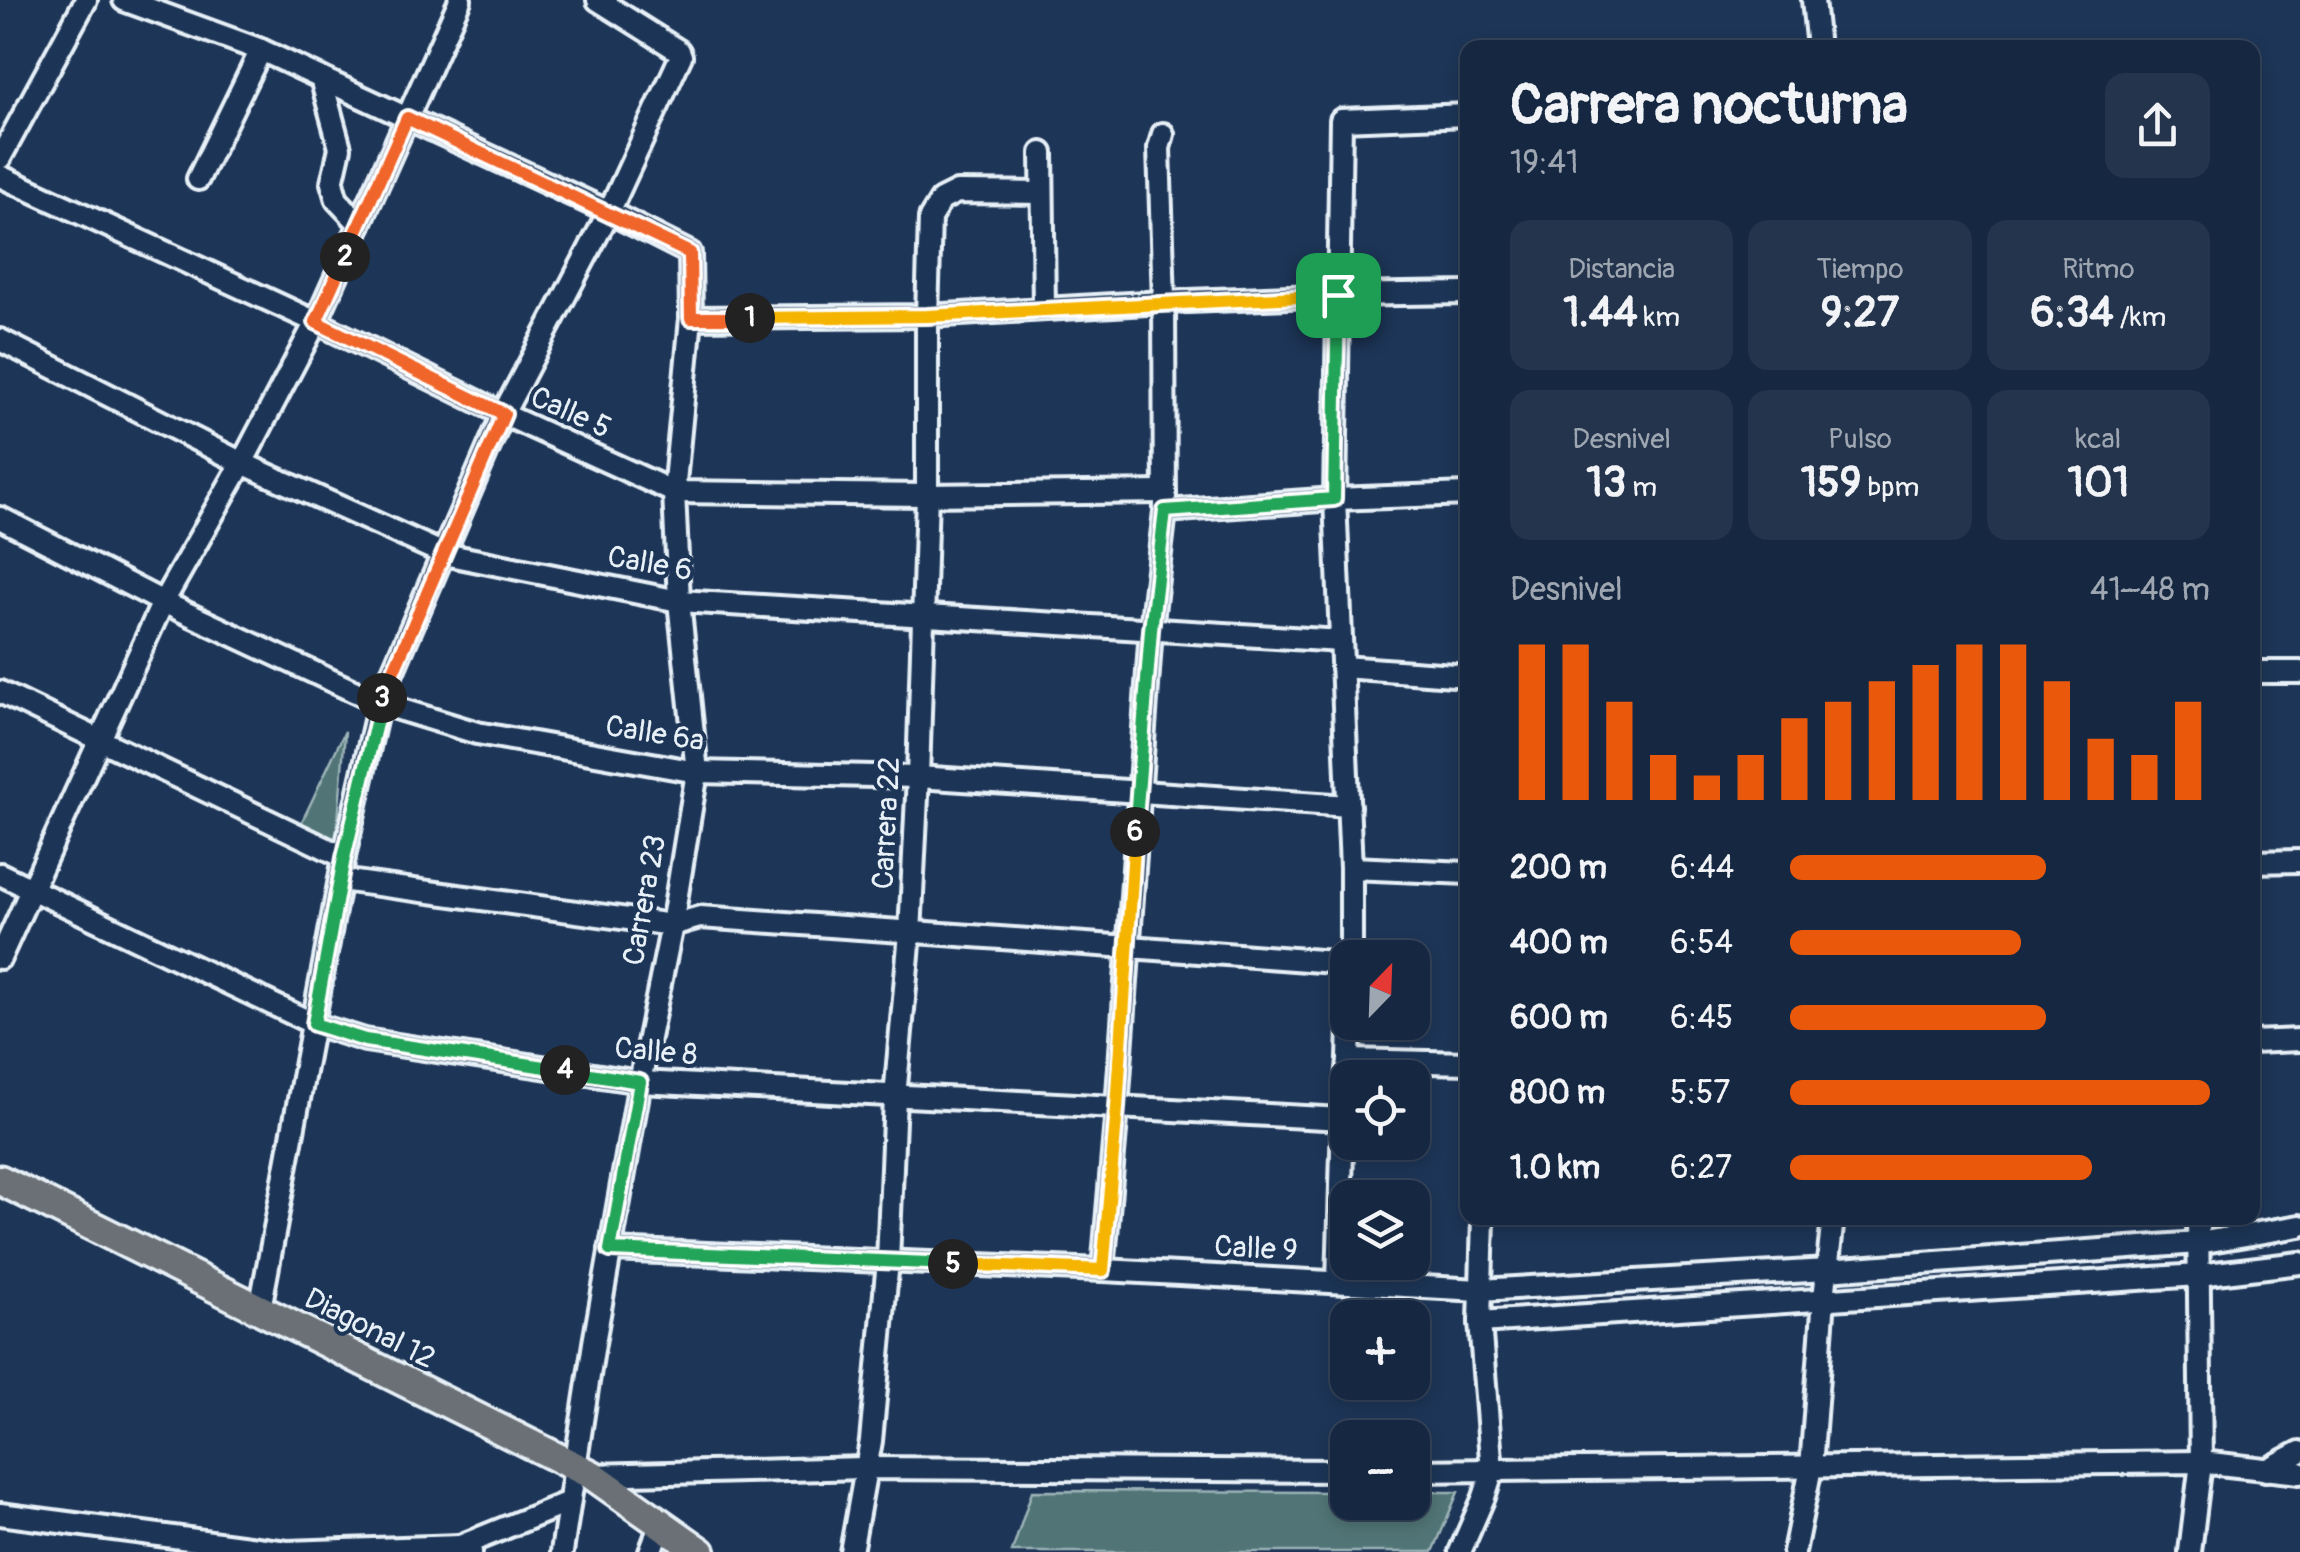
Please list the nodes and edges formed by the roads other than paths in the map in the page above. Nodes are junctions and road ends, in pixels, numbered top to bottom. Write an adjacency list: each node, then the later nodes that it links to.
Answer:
1 (86, 0): 13 (street)
2 (124, 0): 7 (street)
3 (460, 0): 10 (street)
4 (598, 0): 17 (street)
5 (1813, 0): 6 (street)
6 (1817, 40)
7 (261, 50): 8 (street); 15 (street)
8 (320, 78): 10 (street); 18 (street)
9 (1460, 114): 20 (street)
10 (407, 118): 17 (street); 18 (street)
11 (1163, 134): 21 (street)
12 (1042, 153): 16 (street)
13 (0, 158)
14 (0, 176): 25 (street, Calle 5)
15 (198, 178)
16 (1042, 193): 22 (street); 23 (street, Carrera 22)
17 (609, 212): 24 (street, Carrera 23); 27 (street)
18 (360, 224): 25 (street)
19 (1460, 293): 20 (street)
20 (1338, 295): 21 (street); 32 (street)
21 (1164, 302): 22 (street); 33 (street)
22 (1044, 310): 23 (street)
23 (927, 316): 24 (street); 31 (street, Carrera 22)
24 (691, 318): 29 (street, Carrera 23)
25 (316, 322): 27 (street, Calle 5); 28 (street)
26 (0, 340): 28 (street, Calle 6)
27 (504, 414): 29 (street, Calle 5); 35 (street)
28 (242, 463): 35 (street, Calle 6); 36 (street)
29 (674, 492): 31 (street, Calle 5); 37 (street, Carrera 23)
30 (1460, 494): 32 (street, Calle 5)
31 (927, 495): 33 (street, Calle 5); 38 (street, Carrera 22)
32 (1334, 499): 33 (street, Calle 5); 40 (street)
33 (1165, 502): 39 (street)
34 (0, 518): 36 (street, Calle 6a)
35 (444, 554): 37 (street, Calle 6); 46 (street)
36 (163, 602): 46 (street, Calle 6a); 47 (street)
37 (679, 602): 38 (street, Calle 6); 48 (street, Carrera 23)
38 (924, 616): 39 (street, Calle 6); 49 (street, Carrera 22)
39 (1151, 630): 40 (street, Calle 6); 50 (street)
40 (1341, 641): 41 (street)
41 (1342, 666): 44 (street); 51 (street)
42 (2260, 672): 43 (street)
43 (2300, 672)
44 (1460, 675)
45 (0, 692): 47 (street)
46 (379, 703): 48 (street, Calle 6a); 52 (street)
47 (101, 740): 52 (street); 59 (street)
48 (697, 772): 49 (street, Calle 6a); 60 (street, Carrera 23)
49 (918, 777): 50 (street, Calle 6a); 61 (street, Carrera 22)
50 (1138, 792): 51 (street, Calle 6a); 63 (street)
51 (1348, 806): 55 (street)
52 (344, 858): 58 (street)
53 (2300, 861): 54 (street)
54 (2260, 862)
55 (1351, 868): 56 (street); 62 (street)
56 (1460, 872)
57 (0, 874): 59 (street, Calle 8)
58 (341, 880): 60 (street); 66 (street)
59 (31, 891): 64 (street); 66 (street, Calle 8)
60 (672, 926): 61 (street); 73 (street, Carrera 23)
61 (910, 934): 63 (street); 74 (street, Carrera 22)
62 (1349, 940)
63 (1128, 946): 65 (street); 75 (street)
64 (0, 958)
65 (1330, 959)
66 (314, 1024): 73 (street, Calle 8); 93 (street)
67 (1350, 1040): 70 (street)
68 (2300, 1040): 69 (street)
69 (2260, 1042)
70 (1349, 1060)
71 (1430, 1061): 72 (street)
72 (1460, 1062)
73 (640, 1082): 74 (street, Calle 8); 84 (street, Carrera 23)
74 (895, 1097): 75 (street, Calle 8); 85 (street, Carrera 22)
75 (1117, 1108): 76 (street, Calle 8); 87 (street)
76 (1330, 1118)
77 (1342, 1160): 90 (street)
78 (0, 1180): 93 (highway, Diagonal 12)
79 (1483, 1225): 91 (street)
80 (1832, 1225): 88 (street)
81 (2198, 1225): 83 (street)
82 (2300, 1226): 83 (street, Calle 9)
83 (2198, 1243): 88 (street, Calle 9); 89 (street)
84 (610, 1250): 85 (street, Calle 9); 99 (street, Carrera 23)
85 (888, 1261): 87 (street, Calle 9); 98 (street, Carrera 22)
86 (2300, 1263): 89 (street)
87 (1103, 1270): 90 (street, Calle 9)
88 (1827, 1270): 91 (street, Calle 9); 92 (street)
89 (2199, 1274): 92 (street); 96 (street)
90 (1338, 1282): 91 (street, Calle 9)
91 (1480, 1290): 94 (street)
92 (1824, 1298): 94 (street); 97 (street)
93 (260, 1309): 99 (highway, Diagonal 12)
94 (1480, 1322): 103 (street)
95 (2300, 1452): 100 (street)
96 (2201, 1462): 97 (street); 100 (street); 116 (street)
97 (1811, 1467): 103 (street); 115 (street)
98 (864, 1468): 99 (street); 101 (street); 113 (street, Carrera 22)
99 (583, 1470): 105 (street, Carrera 23); 107 (highway, Diagonal 12)
100 (2266, 1470): 104 (street)
101 (1330, 1471)
102 (1430, 1472): 103 (street)
103 (1492, 1472): 114 (street)
104 (2300, 1473)
105 (569, 1502): 109 (street); 110 (street, Carrera 23)
106 (0, 1514): 108 (street)
107 (661, 1523): 111 (street); 112 (highway, Diagonal 12)
108 (211, 1548): 109 (street)
109 (466, 1549)
110 (562, 1552)
111 (650, 1552)
112 (701, 1552)
113 (851, 1552)
114 (1462, 1552)
115 (1794, 1552)
116 (2190, 1552)

